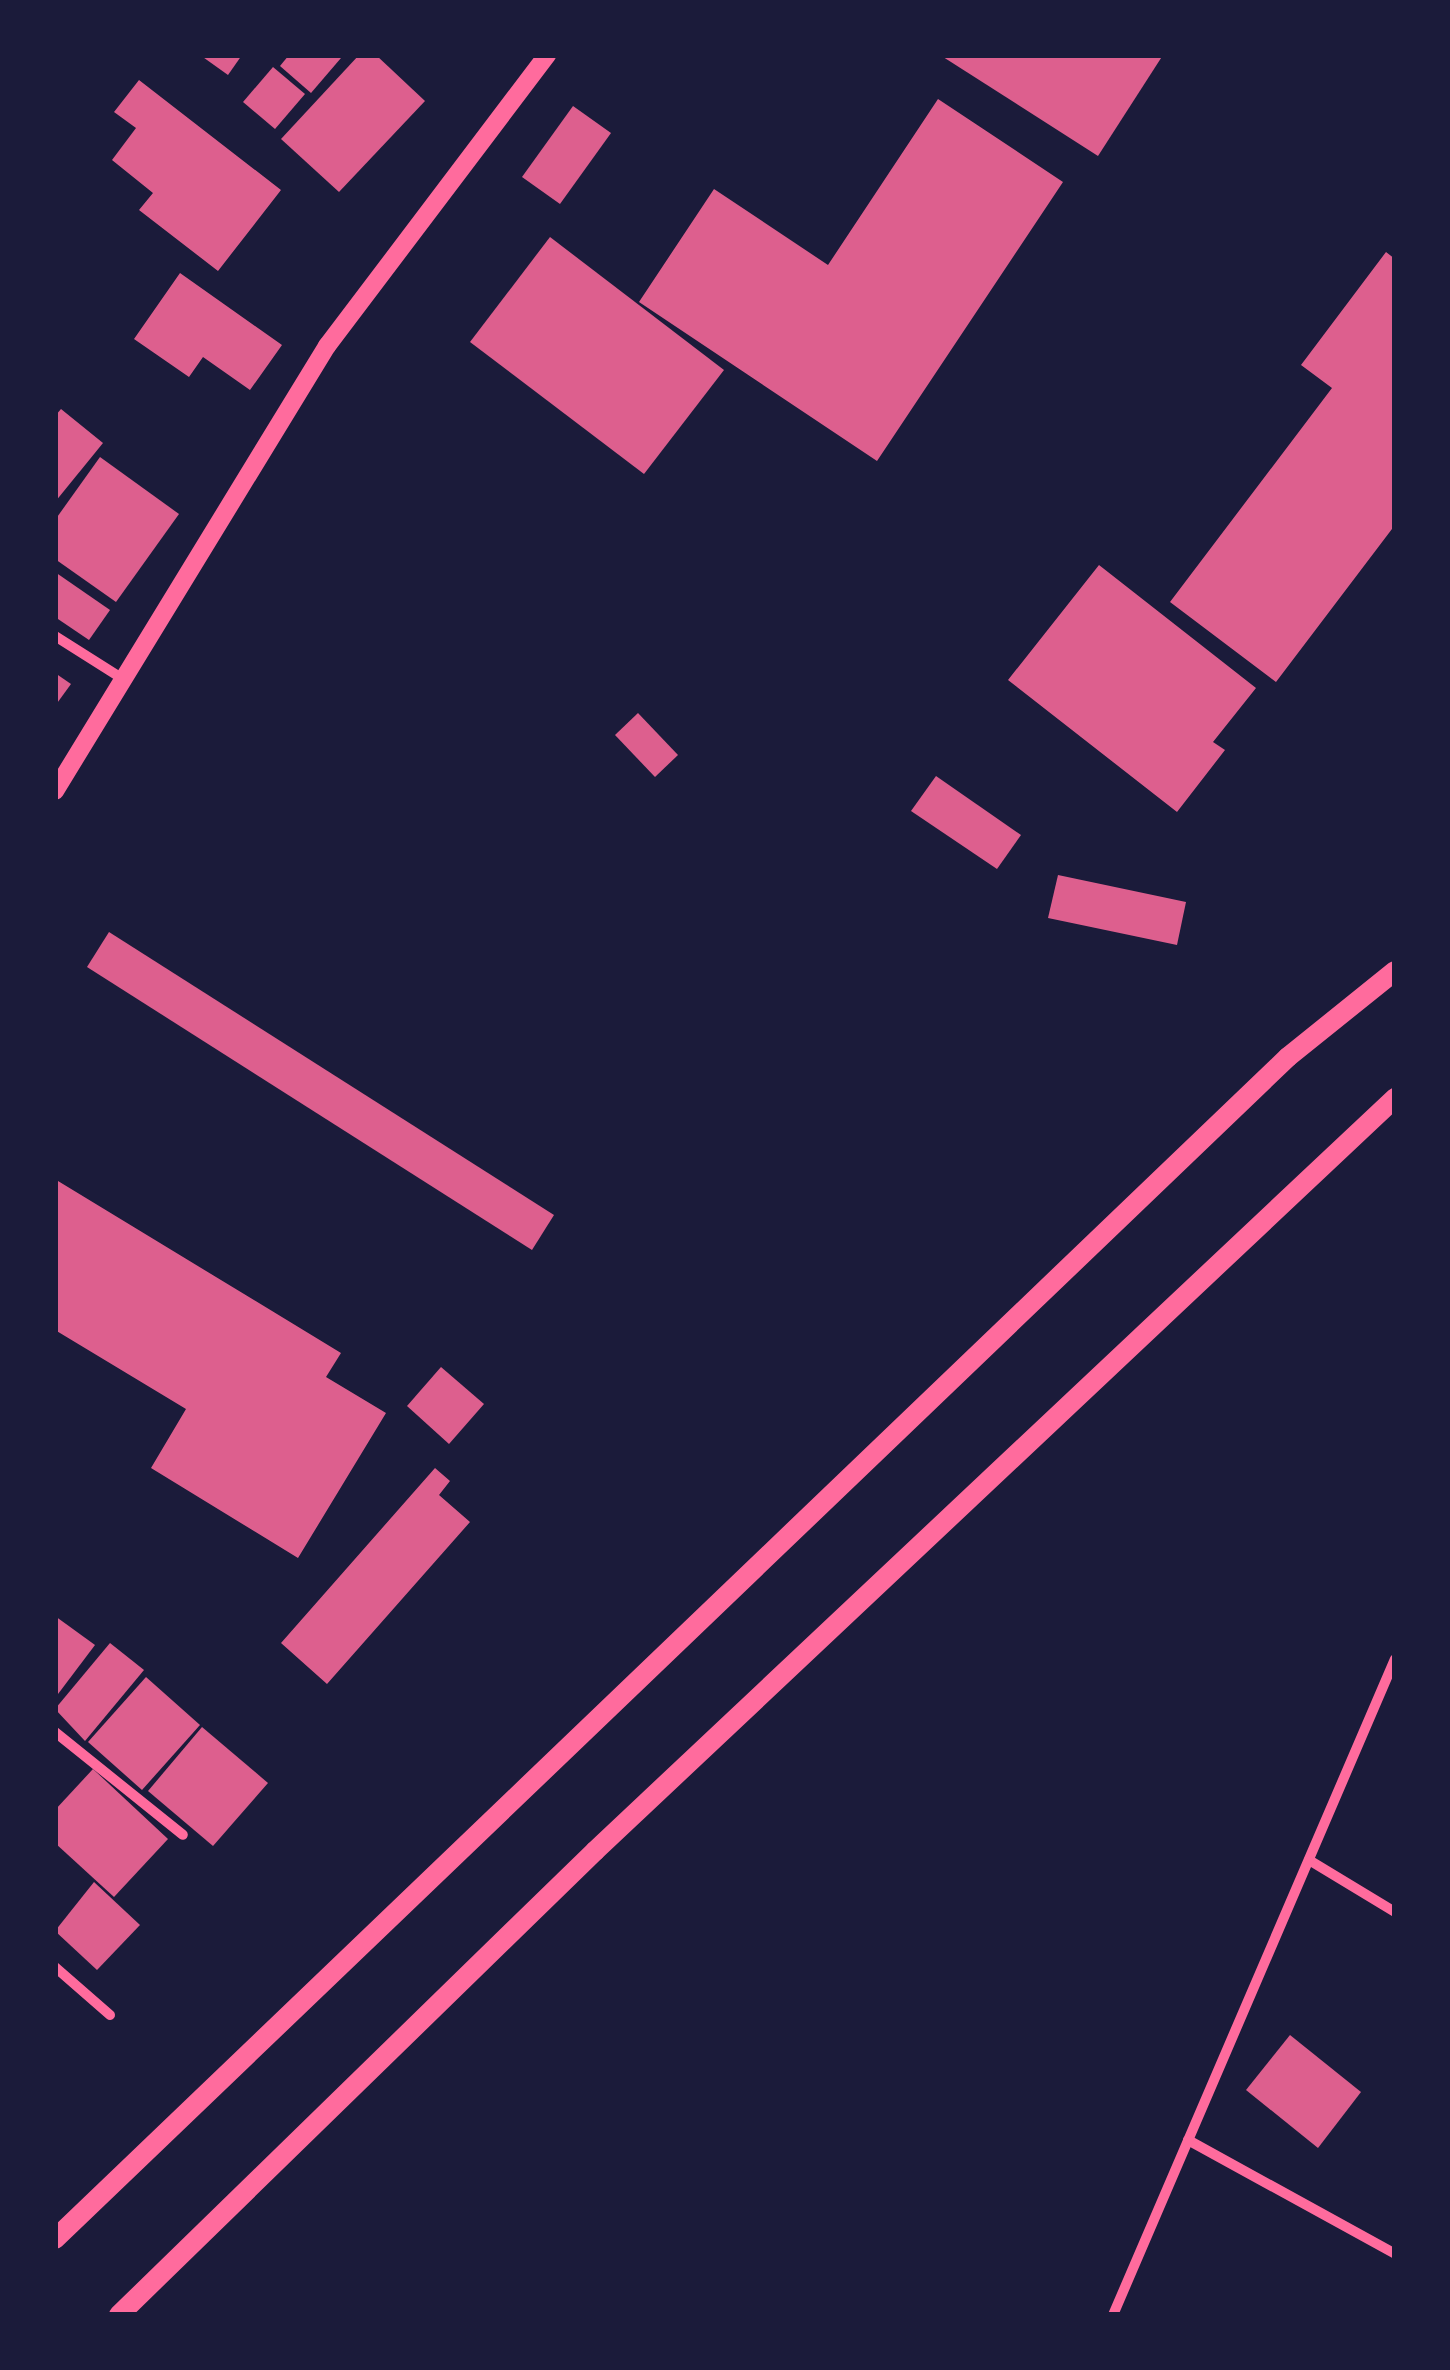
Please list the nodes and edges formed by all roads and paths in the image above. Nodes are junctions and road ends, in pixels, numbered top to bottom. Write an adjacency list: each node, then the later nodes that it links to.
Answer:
1 (547, 55): 3 (street)
2 (55, 636): 3 (street)
3 (123, 680): 4 (street)
4 (55, 791)
5 (1395, 971): 15 (main road)
6 (1395, 1098): 17 (main road)
7 (1395, 1659): 10 (street)
8 (55, 1732): 9 (street)
9 (183, 1835)
10 (1308, 1860): 11 (street); 14 (street)
11 (1395, 1912)
12 (55, 1967): 13 (street)
13 (110, 2015)
14 (1188, 2140): 16 (street); 18 (street)
15 (55, 2238)
16 (1395, 2254)
17 (119, 2315)
18 (1113, 2315)

